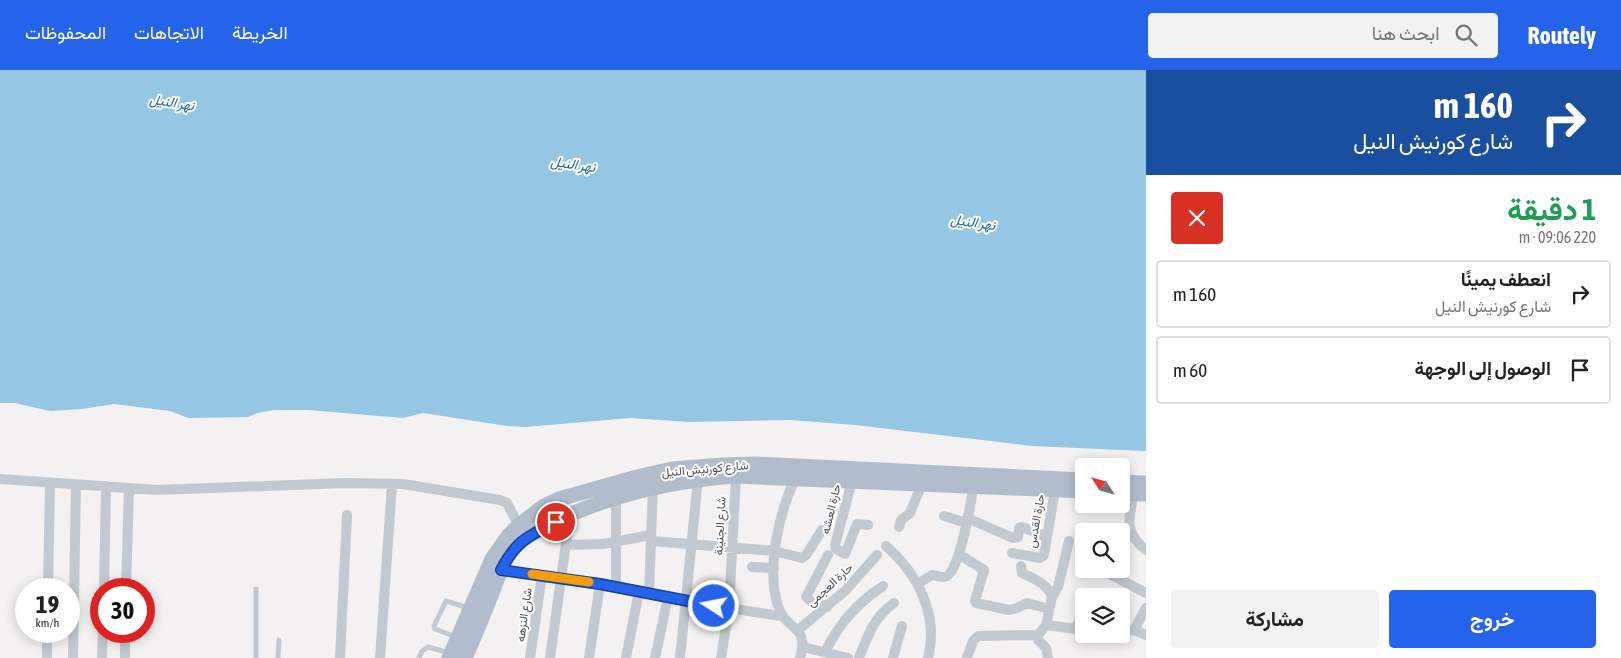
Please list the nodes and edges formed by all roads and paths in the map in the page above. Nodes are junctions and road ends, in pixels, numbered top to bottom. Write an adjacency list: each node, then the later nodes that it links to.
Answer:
1 (736, 476): 2 (main road, شارع كورنيش النيل); 4 (main road, شارع كورنيش النيل); 36 (street, شارع الجنينة)
2 (795, 478): 6 (main road, شارع كورنيش النيل); 38 (street)
3 (0, 479): 8 (street)
4 (698, 479): 14 (main road, شارع كورنيش النيل); 33 (street)
5 (1075, 480): 28 (main road, شارع كورنيش النيل)
6 (852, 481): 12 (main road, شارع كورنيش النيل); 25 (street, حارة العشه)
7 (1130, 482): 9 (main road)
8 (50, 483): 10 (street); 48 (street)
9 (1146, 483)
10 (76, 484): 13 (street); 88 (street)
11 (392, 484): 16 (street); 28 (street); 94 (street)
12 (922, 484): 15 (main road, شارع كورنيش النيل); 26 (street)
13 (106, 486): 16 (street); 49 (street)
14 (654, 486): 20 (main road, شارع كورنيش النيل); 30 (street)
15 (974, 486): 17 (main road, شارع كورنيش النيل); 24 (street)
16 (129, 488): 50 (street)
17 (1055, 490): 18 (main road, شارع كورنيش النيل); 29 (street, حارة القدس)
18 (1075, 491)
19 (1134, 493): 37 (street)
20 (616, 496): 21 (main road, شارع كورنيش النيل); 32 (street)
21 (570, 514): 28 (main road, شارع كورنيش النيل); 34 (street)
22 (347, 515): 93 (street)
23 (944, 516): 24 (street)
24 (966, 520): 29 (street); 42 (street)
25 (868, 525)
26 (899, 527)
27 (822, 530): 38 (street)
28 (522, 532): 46 (main road, شارع كورنيش النيل); 65 (main road, شارع كورنيش النيل)
29 (1047, 537): 39 (street, حارة القدس)
30 (651, 538): 32 (street); 33 (street); 58 (street)
31 (1069, 541): 61 (street)
32 (616, 542): 34 (street); 56 (street)
33 (692, 544): 36 (street); 62 (street)
34 (566, 545): 51 (street)
35 (886, 546): 54 (street)
36 (732, 547): 38 (street); 66 (street, شارع الجنينة)
37 (1146, 550)
38 (775, 551): 45 (street)
39 (1012, 553)
40 (828, 555): 64 (street)
41 (877, 555): 64 (street, حارة العجمى)
42 (960, 555): 54 (street); 68 (street)
43 (1021, 566): 61 (street)
44 (752, 567): 45 (street)
45 (774, 568): 69 (street)
46 (501, 570): 47 (street); 73 (main road, شارع كورنيش النيل)
47 (542, 575): 51 (street); 97 (street, شارع النزهه)
48 (48, 578)
49 (104, 578)
50 (126, 578)
51 (562, 578): 53 (street); 98 (street)
52 (1117, 578): 59 (street)
53 (600, 584): 56 (street); 99 (street)
54 (917, 584): 108 (street)
55 (883, 586): 85 (street)
56 (616, 587): 58 (street)
57 (256, 588): 91 (lane)
58 (644, 592): 60 (street); 100 (street)
59 (1146, 593)
60 (668, 597): 62 (street); 101 (street)
61 (1052, 597): 68 (street)
62 (686, 600): 66 (street); 102 (street)
63 (894, 602): 106 (street)
64 (827, 607): 74 (street, حارة العجمى)
65 (470, 608): 79 (main road, شارع كورنيش النيل); 79 (lane)
66 (729, 608): 69 (street); 103 (street, شارع الجنينة)
67 (1146, 608): 76 (street)
68 (1049, 610): 70 (street)
69 (781, 616): 74 (street)
70 (1046, 625): 72 (street); 77 (street)
71 (902, 626): 107 (street)
72 (1075, 628)
73 (478, 629): 86 (main road, شارع كورنيش النيل); 96 (street)
74 (798, 630): 84 (street)
75 (1130, 630): 76 (street)
76 (1134, 630): 78 (street)
77 (1038, 635): 109 (street); 110 (street)
78 (1146, 635)
79 (457, 638): 86 (main road, شارع كورنيش النيل)
80 (279, 640): 92 (lane)
81 (47, 643): 87 (street)
82 (103, 643): 89 (street)
83 (125, 643): 90 (street)
84 (803, 647): 85 (street); 104 (street)
85 (825, 652): 105 (street)
86 (455, 657): 95 (lane)
87 (47, 658)
88 (73, 658)
89 (102, 658)
90 (124, 658)
91 (256, 658)
92 (278, 658)
93 (340, 658)
94 (380, 658)
95 (419, 658)
96 (473, 658)
97 (530, 658)
98 (550, 658)
99 (589, 658)
100 (626, 658)
101 (656, 658)
102 (680, 658)
103 (721, 658)
104 (800, 658)
105 (848, 658)
106 (859, 658)
107 (893, 658)
108 (928, 658)
109 (967, 658)
110 (1048, 658)

